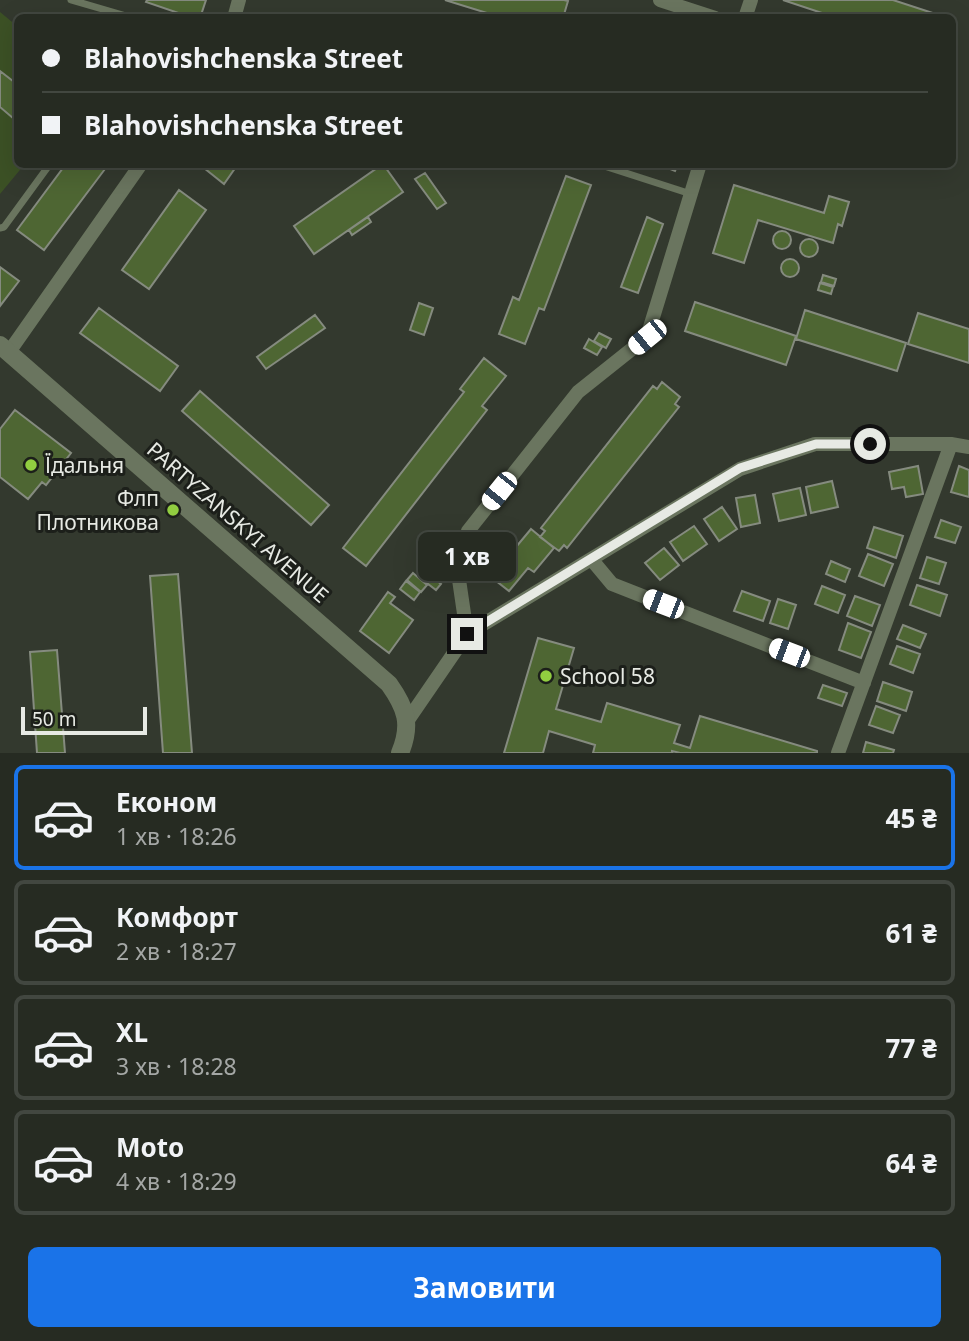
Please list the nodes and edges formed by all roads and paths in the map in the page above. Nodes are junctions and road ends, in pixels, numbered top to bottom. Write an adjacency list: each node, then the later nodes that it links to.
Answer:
1 (71, 0): 3 (lane)
2 (660, 0): 4 (street)
3 (119, 14)
4 (703, 14)
5 (47, 168): 10 (lane)
6 (135, 168): 11 (street)
7 (610, 168): 9 (lane)
8 (699, 168): 9 (street)
9 (691, 194): 15 (street)
10 (0, 228)
11 (3, 353): 17 (street, PARTYZANSKYI AVENUE)
12 (951, 444): 13 (street); 14 (street); 16 (street)
13 (969, 447)
14 (592, 560): 15 (street); 16 (street)
15 (467, 634): 17 (street)
16 (864, 683): 19 (street)
17 (408, 720): 18 (street)
18 (400, 753)
19 (838, 753)

